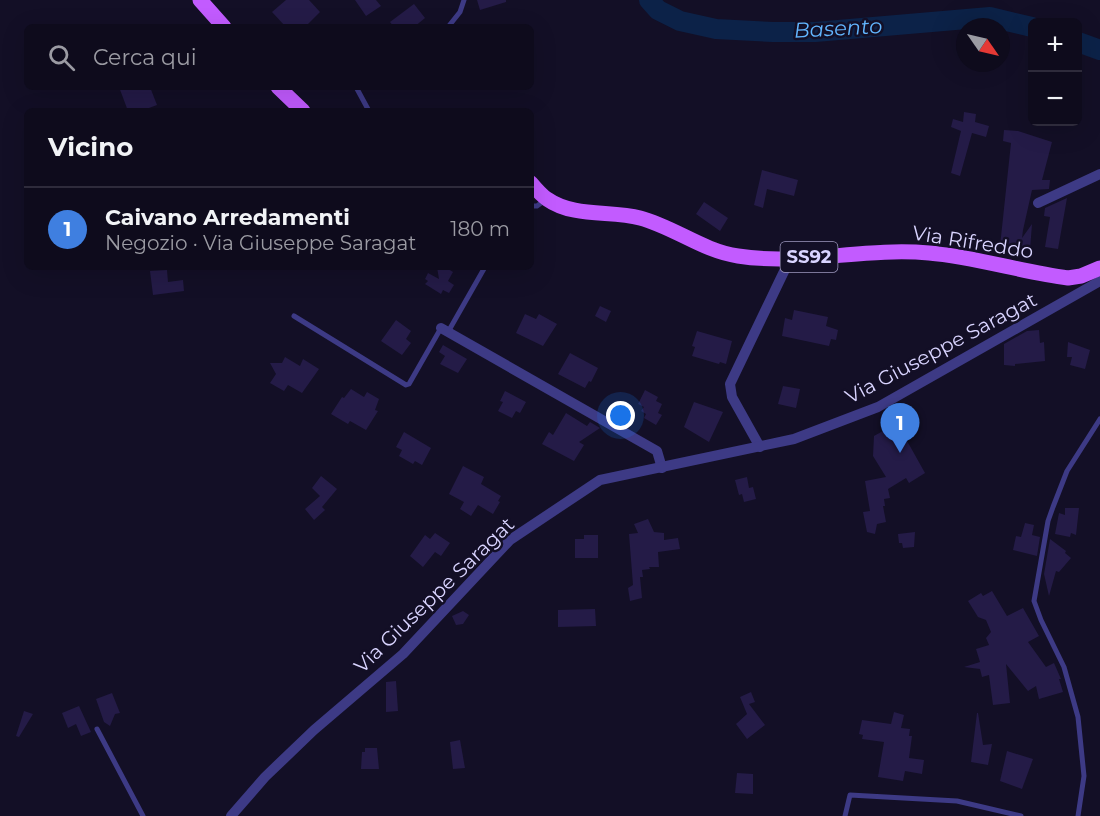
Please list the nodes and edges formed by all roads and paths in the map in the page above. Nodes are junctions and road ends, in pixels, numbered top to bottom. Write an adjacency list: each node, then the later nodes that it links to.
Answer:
1 (200, 0): 3 (main road)
2 (464, 0): 4 (lane)
3 (221, 24)
4 (450, 24)
5 (281, 90): 7 (main road)
6 (358, 90): 8 (lane)
7 (300, 108)
8 (367, 108)
9 (1100, 174): 12 (street)
10 (534, 186): 11 (main road, Via Rifreddo / SS92)
11 (546, 199): 13 (lane); 14 (main road, Via Rifreddo / SS92)
12 (1038, 202)
13 (534, 206)
14 (790, 259): 15 (main road, Via Rifreddo / SS92); 21 (street)
15 (1100, 268)
16 (483, 270): 19 (lane)
17 (1100, 281): 21 (street, Via Giuseppe Saragat)
18 (294, 316): 19 (lane)
19 (445, 330): 22 (street)
20 (1100, 419): 28 (lane)
21 (760, 447): 22 (street, Via Giuseppe Saragat)
22 (662, 468): 25 (street, Via Giuseppe Saragat)
23 (97, 729): 24 (lane)
24 (142, 816)
25 (231, 816)
26 (845, 816): 27 (lane)
27 (1021, 816)
28 (1078, 816)

